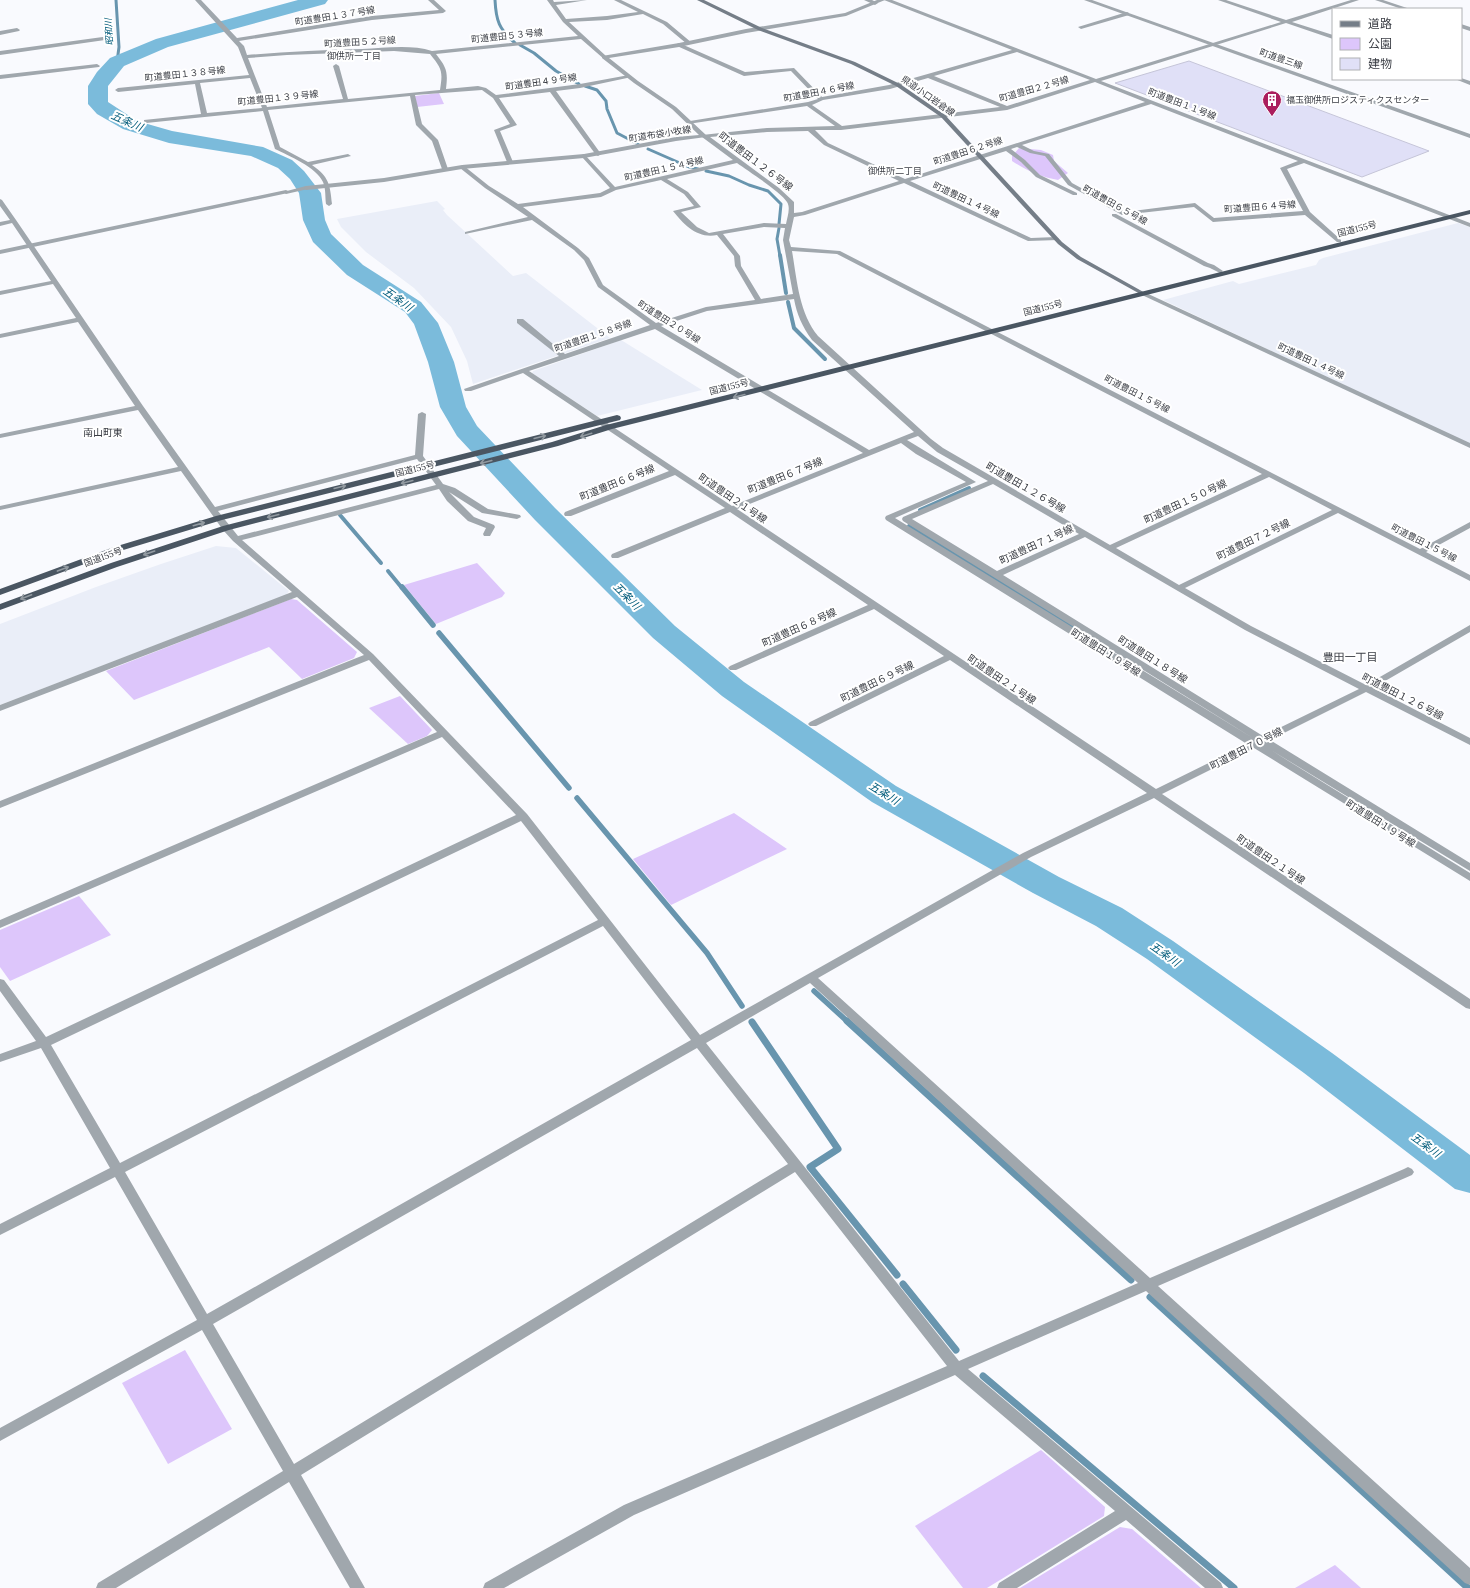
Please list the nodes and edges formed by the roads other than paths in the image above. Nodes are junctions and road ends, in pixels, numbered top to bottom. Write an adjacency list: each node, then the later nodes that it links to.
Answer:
1 (198, 0): 29 (street)
2 (431, 0): 18 (street, 町道豊田１３７号線)
3 (584, 0): 13 (street)
4 (617, 0): 16 (street)
5 (700, 0): 23 (main road, 県道小口岩倉線)
6 (868, 0): 14 (street)
7 (882, 0): 14 (street)
8 (887, 0): 33 (street, 町道豊田１１号線)
9 (1087, 0): 17 (street, 町道豊三線)
10 (1221, 0): 20 (street)
11 (1356, 0): 20 (street, 町道豊田２２号線)
12 (1378, 0): 15 (street)
13 (552, 2): 19 (street, 町道布袋小牧線)
14 (875, 3): 23 (street)
15 (1404, 8)
16 (642, 13): 19 (street); 30 (street)
17 (1127, 14): 22 (street); 31 (street, 町道豊三線)
18 (372, 18): 21 (street); 29 (street, 町道豊田１３７号線)
19 (564, 21): 26 (street, 町道布袋小牧線)
20 (1286, 22): 27 (street); 31 (street, 町道豊田２２号線)
21 (378, 23)
22 (1082, 27)
23 (760, 29): 30 (street); 46 (main road, 県道小口岩倉線)
24 (17, 30): 25 (street)
25 (0, 33)
26 (583, 37): 35 (street, 町道豊田５３号線); 37 (street, 町道布袋小牧線)
27 (1332, 37)
28 (110, 38): 34 (street)
29 (237, 40): 36 (street)
30 (689, 43): 32 (street)
31 (1212, 44): 44 (street, 町道豊田２２号線); 65 (street, 町道豊三線)
32 (679, 45): 37 (street); 52 (street)
33 (1018, 50): 42 (street, 町道豊田４６号線); 44 (street, 町道豊田１１号線)
34 (0, 53)
35 (432, 53): 36 (street, 町道豊田５２号線); 49 (street)
36 (246, 57): 40 (street)
37 (604, 57): 41 (street, 町道布袋小牧線)
38 (97, 66): 43 (street)
39 (336, 66): 53 (street)
40 (253, 76): 45 (street, 町道豊田１３８号線); 57 (street)
41 (627, 76): 48 (street, 町道豊田４９号線); 61 (street, 町道布袋小牧線)
42 (929, 76): 46 (street, 町道豊田４６号線); 56 (street)
43 (0, 77)
44 (1095, 80): 54 (street, 町道豊田１１号線); 56 (street, 町道豊田２２号線)
45 (197, 82): 47 (street, 町道豊田１３８号線); 58 (street)
46 (898, 85): 52 (street, 町道豊田４６号線); 59 (main road, 県道小口岩倉線)
47 (118, 90)
48 (552, 90): 51 (street, 町道豊田４９号線); 68 (street)
49 (443, 91): 50 (street, 町道豊田１３９号線); 51 (street, 町道豊田１３９号線)
50 (412, 94): 53 (street, 町道豊田１３９号線); 77 (street)
51 (495, 97): 74 (street, 町道豊田４９号線)
52 (821, 99): 55 (street, 町道豊田４６号線)
53 (346, 100): 57 (street, 町道豊田１３９号線)
54 (1150, 102): 66 (street, 町道豊田６２号線); 73 (street, 町道豊田１１号線)
55 (808, 104): 61 (street, 町道豊田４６号線); 62 (street)
56 (1007, 108): 59 (street, 町道豊田２２号線)
57 (265, 109): 58 (street, 町道豊田１３９号線); 75 (street)
58 (204, 115): 60 (street, 町道豊田１３９号線)
59 (943, 116): 62 (street, 町道豊田２２号線); 71 (main road, 県道小口岩倉線)
60 (146, 121)
61 (690, 123): 64 (street, 町道布袋小牧線)
62 (841, 128): 63 (street, 町道豊田２２号線)
63 (810, 129): 64 (street, 町道豊田２２号線); 79 (street, 町道豊田１４号線)
64 (704, 136): 68 (street, 町道布袋小牧線); 72 (street, 町道豊田１２６号線)
65 (1470, 136)
66 (1017, 145): 67 (street, 町道豊田６２号線); 89 (street)
67 (1006, 148): 71 (street, 町道豊田６２号線); 91 (street, 町道豊田６５号線)
68 (598, 154): 70 (street, 町道布袋小牧線)
69 (348, 156): 75 (street)
70 (584, 156): 74 (street, 町道布袋小牧線); 81 (street, 町道豊田１５４号線)
71 (982, 156): 79 (street, 町道豊田６２号線); 100 (main road, 県道小口岩倉線)
72 (738, 161): 78 (street, 町道豊田１５４号線); 88 (street, 町道豊田１２６号線)
73 (1303, 161): 87 (street); 90 (street, 町道豊田１１号線)
74 (510, 162): 76 (street, 町道布袋小牧線)
75 (305, 164): 80 (street)
76 (462, 167): 77 (street, 町道布袋小牧線); 84 (street, 町道豊田２０号線)
77 (445, 169): 80 (street, 町道布袋小牧線)
78 (663, 179): 81 (street, 町道豊田１５４号線); 99 (street)
79 (903, 182): 88 (street, 町道豊田６２号線); 100 (street, 町道豊田１４号線)
80 (325, 185): 83 (street); 102 (street, 町道布袋小牧線)
81 (614, 190): 84 (street)
82 (0, 201): 94 (street)
83 (329, 204)
84 (517, 206): 93 (street, 町道豊田２０号線)
85 (1470, 206): 90 (highway, 国道155号)
86 (1470, 212): 92 (highway, 国道155号)
87 (1307, 213): 89 (street, 町道豊田６４号線); 101 (street)
88 (791, 214): 97 (street, 町道豊田１２６号線)
89 (1124, 214): 91 (street, 町道豊田６４号線)
90 (1441, 214): 92 (street, 町道豊田１１号線); 101 (highway, 国道155号)
91 (1116, 216): 105 (street, 町道豊田６５号線)
92 (1449, 217): 96 (street, 町道豊田１１号線); 107 (highway, 国道155号)
93 (534, 218): 98 (street); 113 (street, 町道豊田２０号線)
94 (14, 220): 95 (street); 102 (street)
95 (0, 224)
96 (1470, 225)
97 (788, 226): 99 (street); 103 (street, 町道豊田１２６号線)
98 (467, 233)
99 (718, 233): 110 (street)
100 (1056, 239): 107 (main road, 県道小口岩倉線)
101 (1340, 241): 105 (highway, 国道155号)
102 (29, 246): 104 (street, 町道布袋小牧線); 106 (street)
103 (788, 249): 109 (street, 町道豊田１２６号線); 114 (street, 町道豊田１５号線)
104 (0, 252)
105 (1220, 271): 107 (highway, 国道155号)
106 (54, 282): 108 (street); 111 (street)
107 (1142, 292): 114 (highway, 国道155号); 115 (highway, 国道155号); 130 (street, 町道豊田１４号線)
108 (0, 293)
109 (797, 296): 110 (street, 町道豊田１５８号線); 118 (street, 町道豊田１２６号線)
110 (759, 301): 113 (street, 町道豊田１５８号線)
111 (81, 319): 116 (street); 123 (street)
112 (520, 321): 117 (street)
113 (654, 325): 117 (street, 町道豊田１５８号線); 120 (street, 町道豊田２０号線)
114 (985, 327): 115 (street, 町道豊田１５号線); 118 (highway, 国道155号)
115 (994, 332): 118 (highway, 国道155号); 135 (street, 町道豊田１５号線)
116 (0, 336)
117 (563, 356): 119 (street, 町道豊田１５８号線)
118 (845, 366): 120 (highway, 国道155号); 122 (highway, 国道155号); 127 (street, 町道豊田１２６号線)
119 (523, 370): 121 (street, 町道豊田１５８号線); 125 (street, 町道豊田２１号線)
120 (754, 384): 122 (street, 町道豊田２０号線); 125 (highway, 国道155号)
121 (468, 389)
122 (764, 390): 126 (highway, 国道155号, one-way to 126); 131 (street, 町道豊田２０号線)
123 (140, 407): 128 (street); 133 (street)
124 (422, 414): 132 (street)
125 (599, 422): 126 (street, 町道豊田２１号線); 144 (highway, 国道155号, one-way to 125)
126 (609, 428): 134 (street, 町道豊田２１号線); 146 (highway, 国道155号, one-way to 146)
127 (918, 433): 129 (street, 町道豊田６７号線); 136 (street, 町道豊田１２６号線)
128 (0, 436)
129 (901, 439): 131 (street, 町道豊田６７号線); 168 (street, 町道豊田１９号線)
130 (1470, 446)
131 (869, 453): 139 (street, 町道豊田６７号線)
132 (419, 456): 137 (street); 140 (street)
133 (184, 468): 138 (street); 140 (street)
134 (674, 472): 139 (street, 町道豊田２１号線); 142 (street, 町道豊田６６号線)
135 (1269, 474): 141 (street, 町道豊田１５号線); 150 (street, 町道豊田１５０号線)
136 (994, 481): 148 (street, 町道豊田１２６号線); 153 (street, 町道豊田１８号線)
137 (441, 486): 143 (street); 147 (street); 149 (street)
138 (0, 508)
139 (730, 509): 152 (street, 町道豊田６７号線); 158 (street, 町道豊田２１号線)
140 (214, 510): 144 (street)
141 (1338, 510): 151 (street, 町道豊田１５号線); 155 (street, 町道豊田７２号線)
142 (568, 514)
143 (517, 517)
144 (219, 518): 146 (street); 156 (highway, 国道155号, one-way to 144)
145 (1470, 525): 151 (street)
146 (226, 528): 149 (street); 159 (highway, 国道155号, one-way to 159)
147 (487, 534)
148 (1085, 534): 150 (street, 町道豊田１２６号線); 153 (street, 町道豊田７１号線)
149 (236, 539): 157 (street)
150 (1110, 548): 155 (street, 町道豊田１２６号線)
151 (1420, 552): 154 (street, 町道豊田１５号線)
152 (616, 556)
153 (996, 575): 168 (street, 町道豊田１８号線)
154 (1470, 578)
155 (1179, 588): 164 (street, 町道豊田１２６号線)
156 (0, 592)
157 (298, 593): 161 (street); 165 (street)
158 (873, 606): 162 (street, 町道豊田２１号線); 163 (street, 町道豊田６８号線)
159 (0, 607)
160 (1470, 628): 164 (street, 町道豊田７０号線)
161 (370, 656): 167 (street); 171 (street)
162 (950, 657): 166 (street, 町道豊田６９号線); 170 (street, 町道豊田２１号線)
163 (733, 668)
164 (1365, 689): 168 (street, 町道豊田７０号線); 169 (street, 町道豊田１２６号線)
165 (0, 708)
166 (813, 724)
167 (443, 733): 172 (street); 176 (street)
168 (1258, 742): 170 (street, 町道豊田７０号線); 173 (street, 町道豊田１８号線); 174 (street, 町道豊田１９号線)
169 (1470, 742)
170 (1154, 794): 177 (street, 町道豊田７０号線); 179 (street, 町道豊田２１号線)
171 (0, 805)
172 (523, 816): 175 (street); 181 (street)
173 (1470, 868)
174 (1470, 878)
175 (605, 921): 180 (street); 184 (street)
176 (0, 924)
177 (811, 978): 180 (street, 町道豊田７０号線); 187 (street)
178 (0, 983): 181 (street)
179 (1470, 1005)
180 (699, 1042): 183 (street); 188 (street, 町道豊田７０号線)
181 (44, 1043): 182 (street); 184 (street)
182 (0, 1058)
183 (796, 1165): 189 (street); 191 (street)
184 (117, 1170): 186 (street); 188 (street)
185 (1408, 1172): 187 (street)
186 (0, 1230)
187 (1147, 1286): 189 (street); 193 (street)
188 (205, 1322): 190 (street, 町道豊田７０号線); 191 (street)
189 (958, 1368): 192 (street); 196 (street)
190 (0, 1435)
191 (292, 1473): 194 (street); 195 (street)
192 (1127, 1512): 197 (street); 198 (street)
193 (1470, 1578)
194 (103, 1588)
195 (358, 1588)
196 (490, 1588)
197 (1004, 1588)
198 (1216, 1588)

